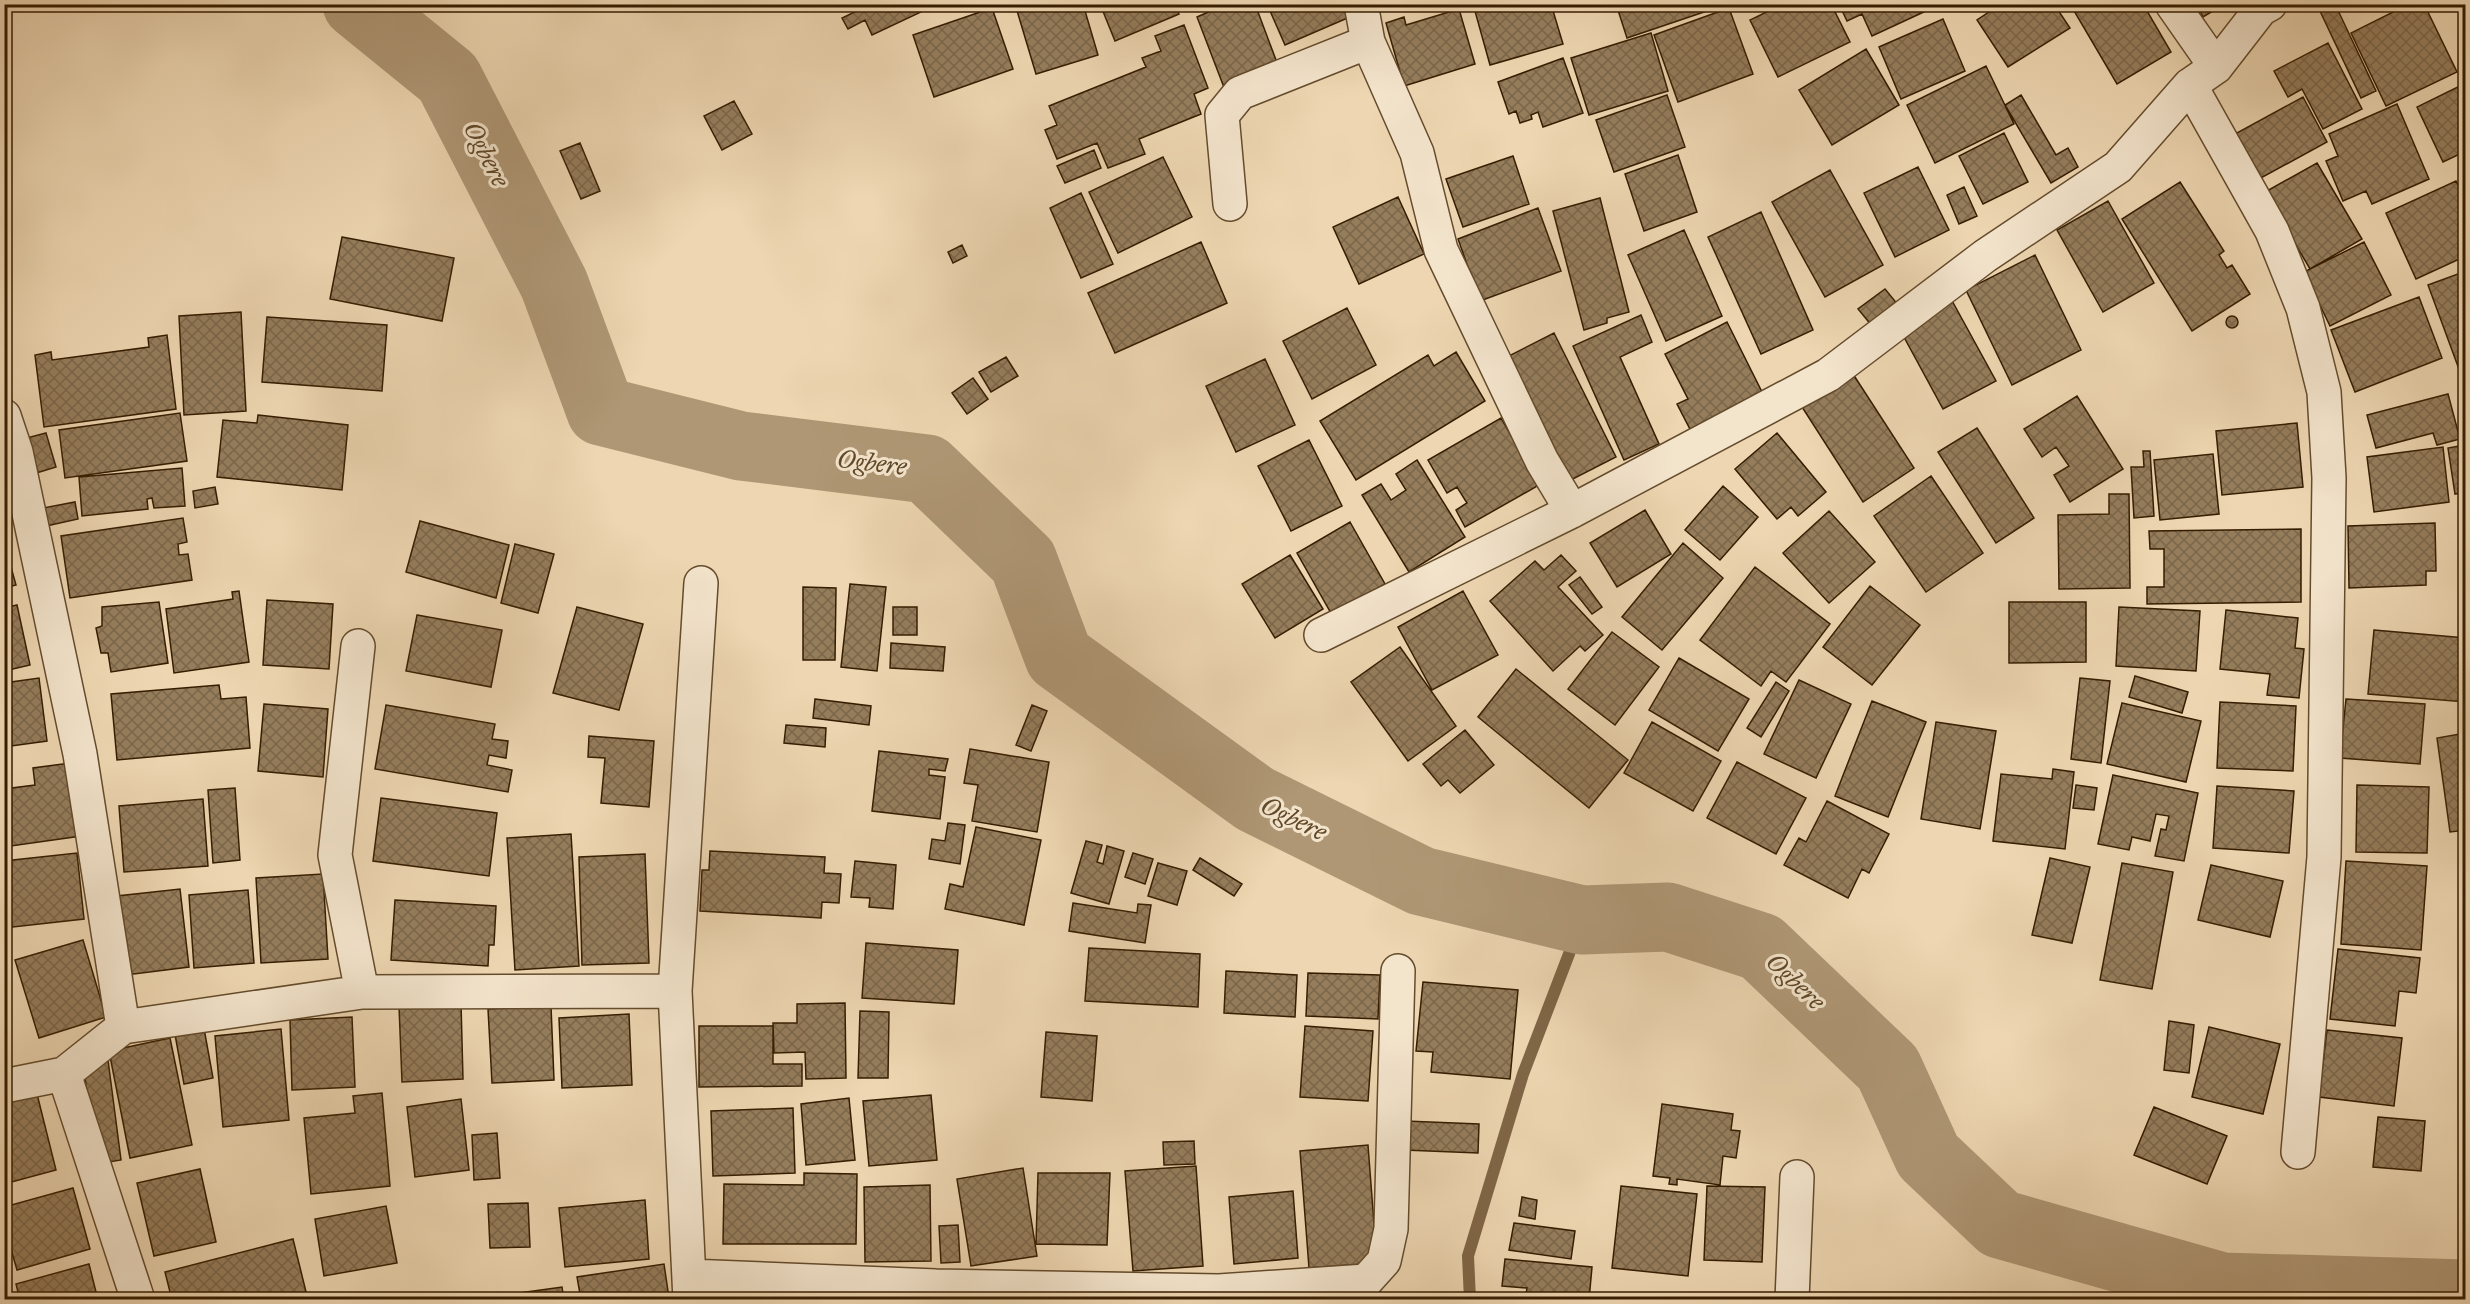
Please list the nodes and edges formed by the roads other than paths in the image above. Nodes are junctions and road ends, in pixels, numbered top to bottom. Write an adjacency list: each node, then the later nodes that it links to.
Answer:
1 (1360, 4): 4 (street)
2 (2172, 4): 5 (street)
3 (2270, 4): 5 (street)
4 (1368, 42): 6 (street); 8 (street)
5 (2203, 76): 8 (street); 18 (street)
6 (1230, 204)
7 (4, 417): 15 (street)
8 (1572, 511): 10 (street)
9 (701, 583): 13 (street)
10 (1321, 635)
11 (358, 646): 14 (street)
12 (1398, 971): 20 (street)
13 (675, 991): 14 (street); 20 (street)
14 (362, 992): 15 (street)
15 (123, 1027): 16 (street)
16 (64, 1074): 17 (street); 21 (street)
17 (4, 1086)
18 (2298, 1152)
19 (1797, 1177): 22 (street)
20 (689, 1288)
21 (138, 1299)
22 (1792, 1299)

